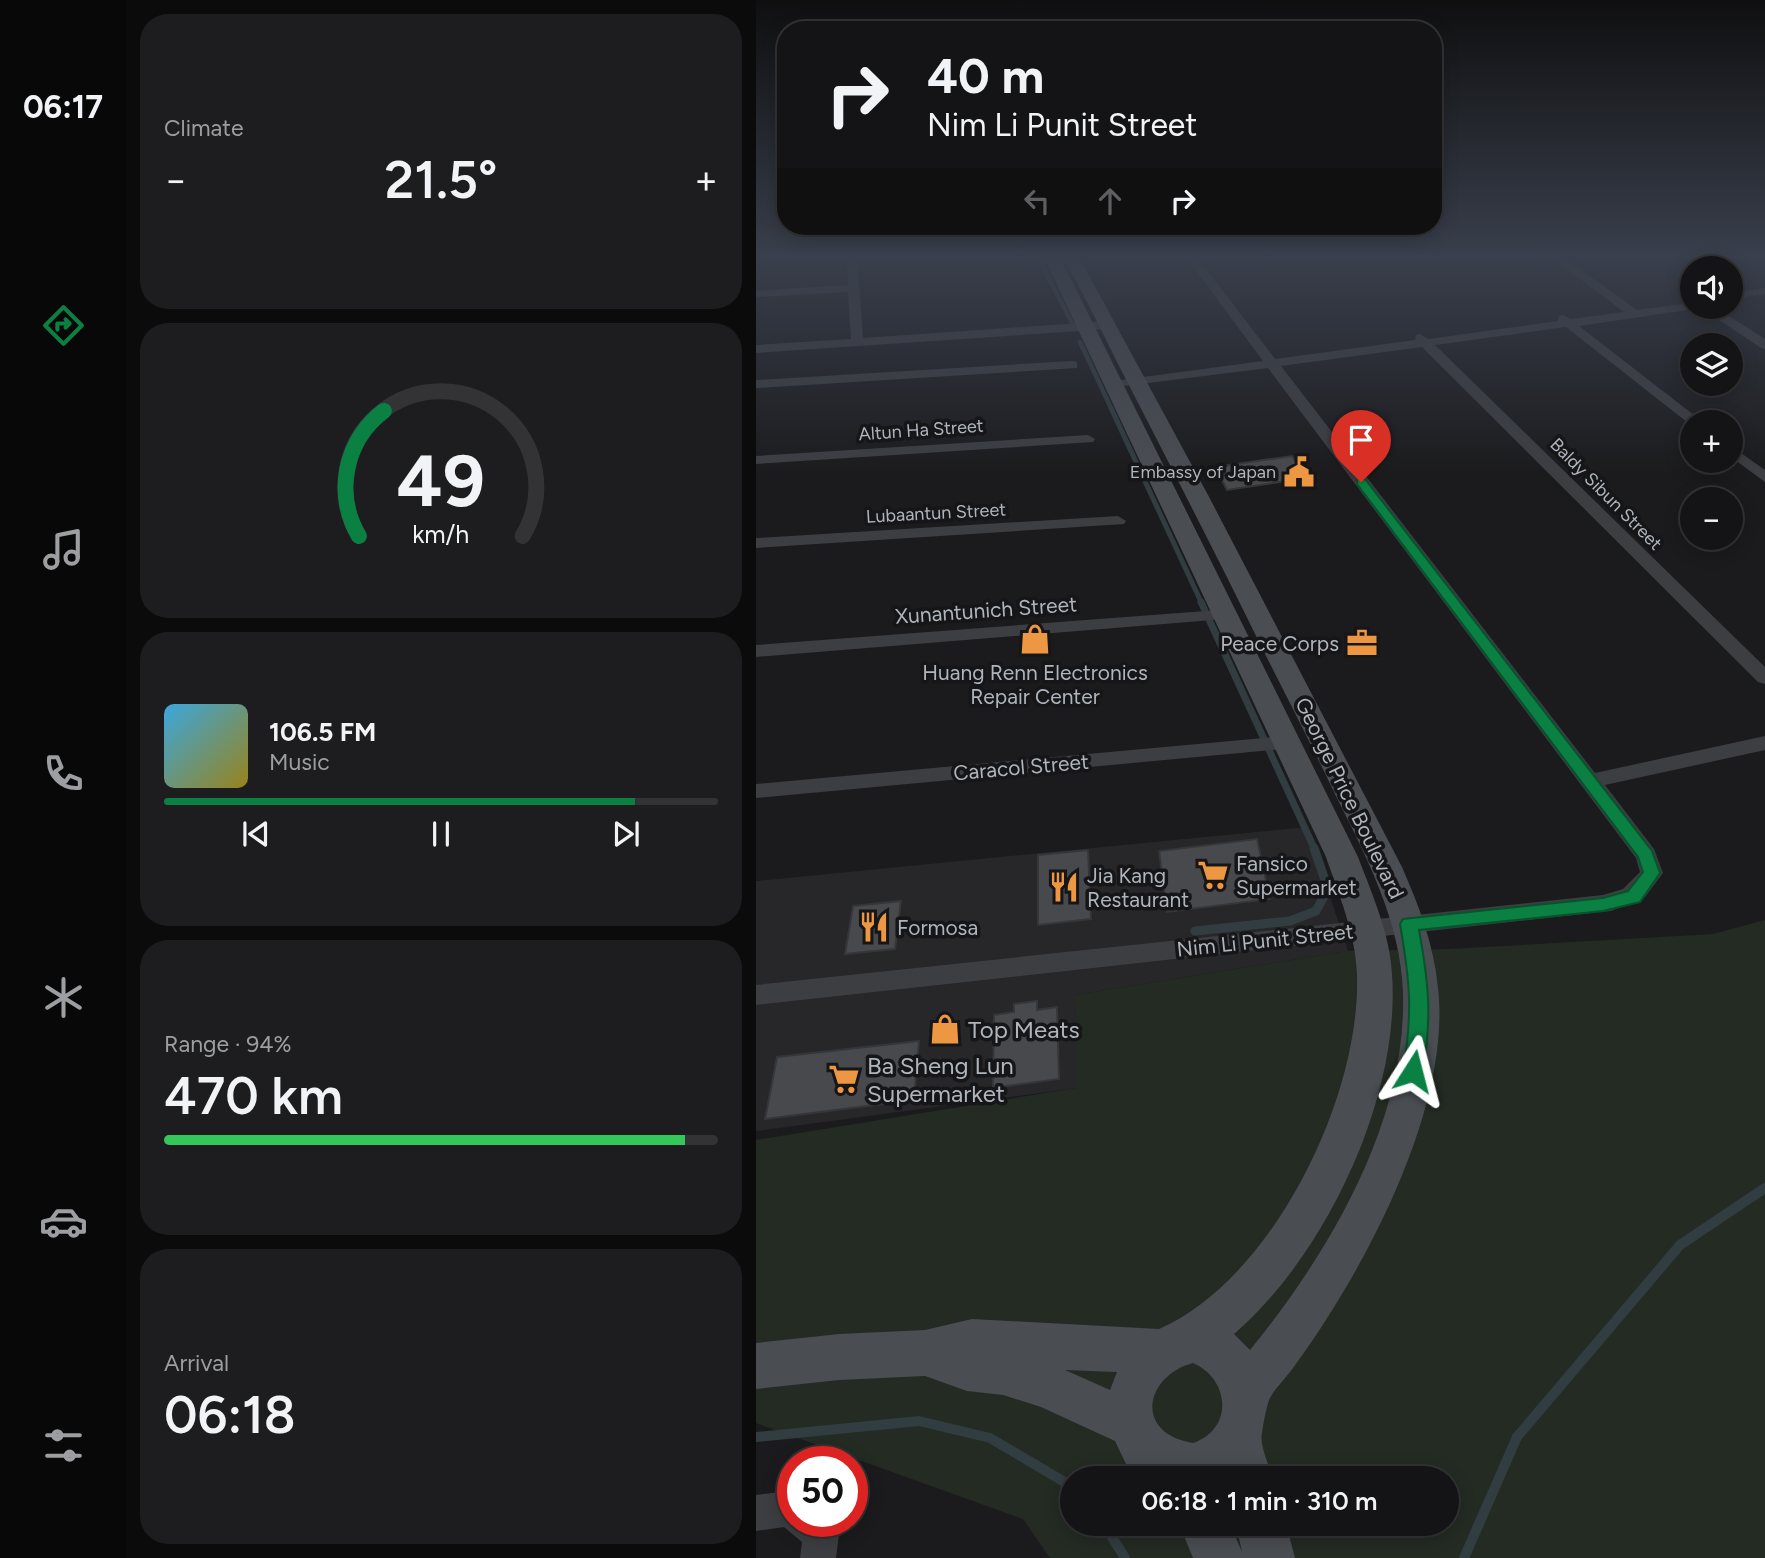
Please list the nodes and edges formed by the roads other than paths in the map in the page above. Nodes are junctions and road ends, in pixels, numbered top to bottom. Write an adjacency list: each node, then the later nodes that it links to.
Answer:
1 (856, 330): 9 (street)
2 (1054, 330): 9 (street)
3 (1098, 330): 14 (main road, George Price Boulevard)
4 (1246, 330): 12 (street)
5 (1504, 330): 8 (street)
6 (1575, 330): 16 (street)
7 (1741, 330): 10 (street)
8 (1422, 340): 12 (street); 27 (street, Baldy Sibun Street)
9 (857, 342): 11 (street)
10 (1765, 345)
11 (756, 349)
12 (1269, 361): 14 (street); 30 (street)
13 (1072, 365): 15 (street)
14 (1123, 380): 22 (main road, George Price Boulevard); 23 (main road, George Price Boulevard)
15 (756, 384)
16 (1680, 411)
17 (1088, 439): 18 (street, Altun Ha Street)
18 (756, 460)
19 (1743, 460): 20 (street)
20 (1765, 477)
21 (1118, 521): 24 (street, Lubaantun Street)
22 (1217, 532): 23 (main road); 32 (main road, George Price Boulevard)
23 (1187, 536): 28 (main road, George Price Boulevard)
24 (756, 543)
25 (1219, 615): 26 (street, Xunantunich Street)
26 (756, 651)
27 (1765, 678)
28 (1287, 743): 31 (street, Caracol Street); 33 (main road, George Price Boulevard)
29 (1765, 743): 30 (street)
30 (1590, 781): 32 (street, Nim Li Punit Street)
31 (756, 791)
32 (1409, 924): 33 (street, Nim Li Punit Street); 36 (main road, George Price Boulevard)
33 (1365, 929): 34 (street, Nim Li Punit Street); 35 (main road, George Price Boulevard)
34 (756, 995)
35 (1348, 1124): 36 (main road); 37 (main road, George Price Boulevard)
36 (1394, 1138): 40 (main road, George Price Boulevard)
37 (1175, 1346): 38 (main road); 40 (main road); 41 (main road)
38 (925, 1353): 39 (main road); 41 (main road)
39 (756, 1366)
40 (1247, 1390): 42 (main road)
41 (1133, 1425): 43 (main road)
42 (1243, 1457): 44 (main road)
43 (1169, 1466)
44 (1199, 1466)
45 (777, 1510): 46 (street)
46 (756, 1513)
47 (1209, 1536): 49 (main road)
48 (1264, 1536): 50 (main road)
49 (1219, 1558)
50 (1269, 1558)

